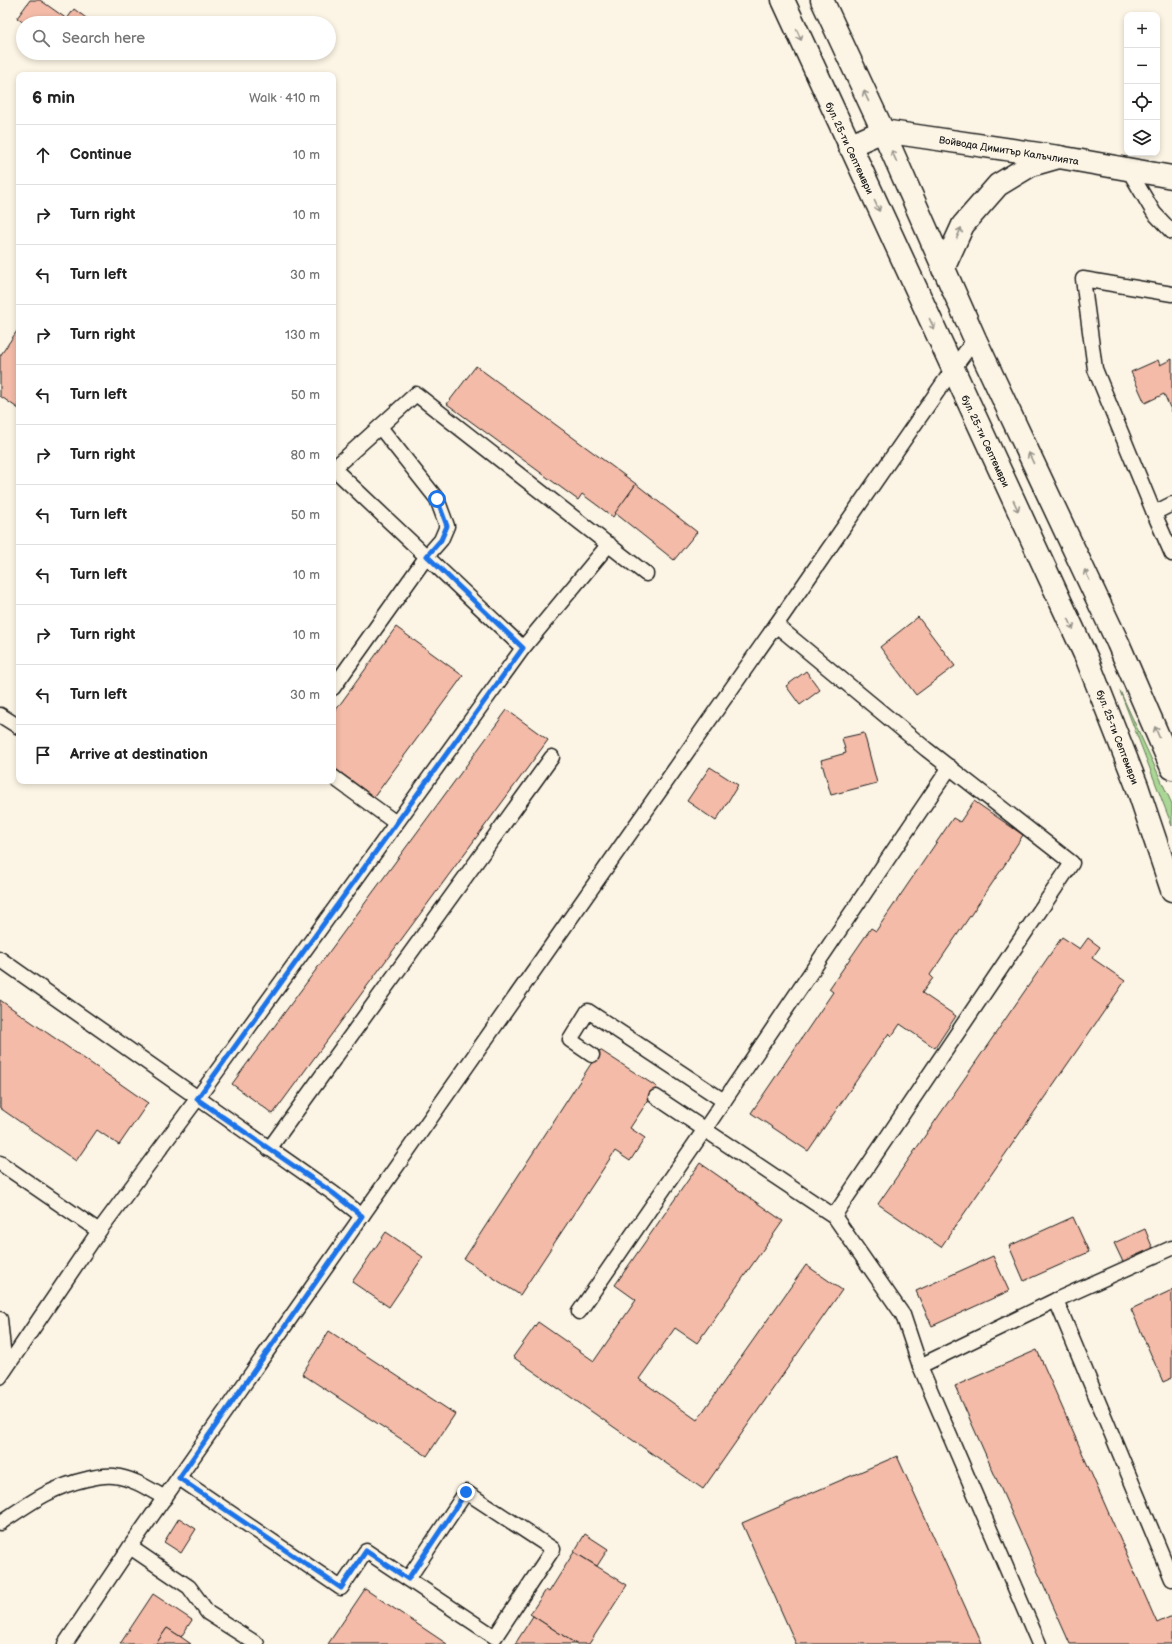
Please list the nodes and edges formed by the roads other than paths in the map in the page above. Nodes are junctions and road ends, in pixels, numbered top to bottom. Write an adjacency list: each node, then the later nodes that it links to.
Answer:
1 (783, 0): 4 (main road, бул. 25-ти Септември, one-way to 4)
2 (822, 0): 3 (main road, one-way to 2)
3 (883, 131): 4 (main road); 5 (main road, Войвода Димитър Калъчлията); 9 (main road, one-way to 3)
4 (849, 146): 12 (main road, бул. 25-ти Септември, one-way to 12)
5 (1059, 157): 6 (main road, Войвода Димитър Калъчлията); 9 (main road, one-way to 5)
6 (1128, 169): 7 (main road, Войвода Димитър Калъчлията); 8 (lane)
7 (1172, 177)
8 (1172, 232)
9 (944, 269): 11 (main road)
10 (1172, 294): 17 (lane)
11 (975, 339): 12 (lane); 29 (main road, one-way to 11)
12 (953, 369): 22 (lane); 32 (main road, бул. 25-ти Септември, one-way to 32)
13 (380, 427): 14 (lane); 18 (lane); 20 (lane)
14 (336, 465)
15 (336, 471): 20 (lane)
16 (1172, 504): 17 (lane)
17 (1154, 513): 19 (lane)
18 (609, 544): 21 (lane); 23 (lane)
19 (1172, 554)
20 (427, 556): 23 (lane); 24 (lane)
21 (646, 574)
22 (776, 625): 28 (lane); 41 (lane)
23 (523, 648): 31 (lane)
24 (336, 684)
25 (0, 715): 26 (lane)
26 (16, 725)
27 (552, 758): 39 (lane)
28 (950, 767): 37 (lane); 42 (lane)
29 (1172, 768)
30 (336, 780): 31 (lane)
31 (396, 823): 36 (lane)
32 (1172, 890)
33 (0, 960): 36 (lane)
34 (592, 1055): 37 (lane)
35 (656, 1097): 38 (lane)
36 (197, 1099): 39 (lane); 43 (lane)
37 (724, 1101): 38 (lane)
38 (705, 1129): 42 (lane); 46 (lane)
39 (269, 1149): 41 (lane)
40 (0, 1162): 43 (lane)
41 (362, 1216): 50 (lane)
42 (834, 1216): 48 (lane)
43 (99, 1231): 49 (lane)
44 (1172, 1248): 45 (lane)
45 (1056, 1300): 48 (lane); 55 (lane)
46 (578, 1312)
47 (0, 1319): 49 (lane)
48 (920, 1366): 58 (lane)
49 (2, 1370)
50 (179, 1478): 51 (lane); 54 (lane)
51 (165, 1498): 52 (lane); 53 (lane)
52 (0, 1523)
53 (130, 1547): 56 (lane); 57 (lane)
54 (408, 1579): 54 (lane)
55 (1172, 1579)
56 (65, 1644)
57 (257, 1644)
58 (1039, 1644)

